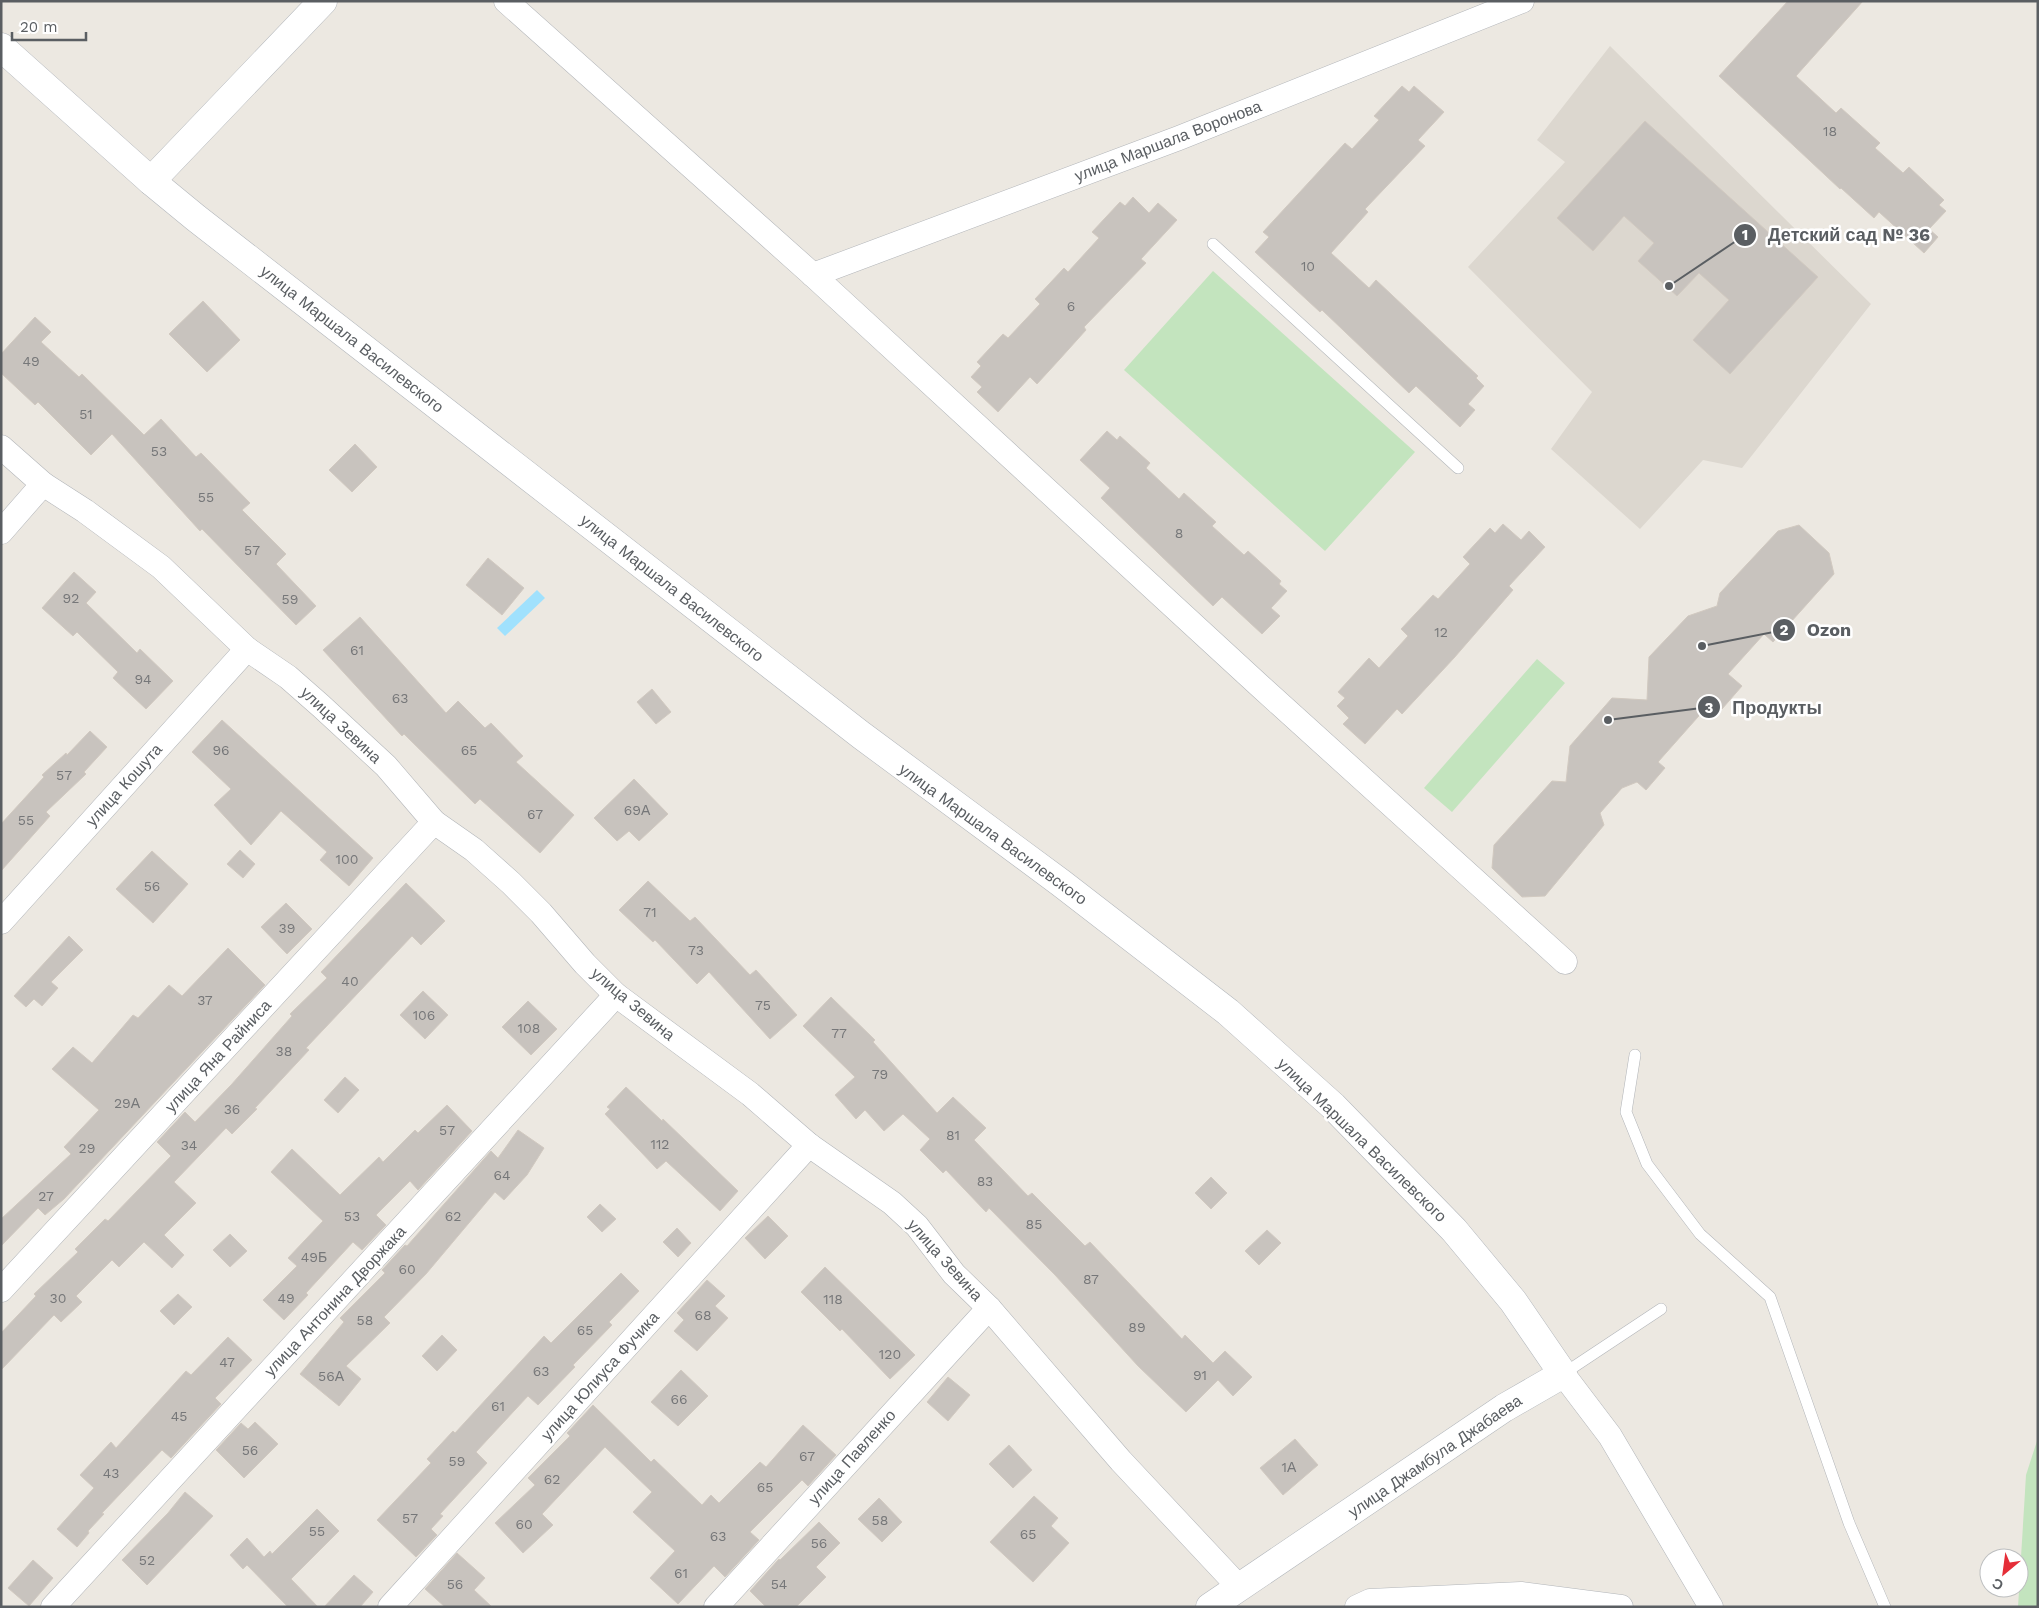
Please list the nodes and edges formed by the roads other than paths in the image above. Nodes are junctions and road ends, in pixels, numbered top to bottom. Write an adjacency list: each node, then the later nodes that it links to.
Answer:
1 (323, 1): 5 (main road)
2 (506, 1): 7 (street)
3 (1522, 1): 7 (street, улица Маршала Воронова)
4 (1, 47): 5 (main road, улица Маршала Василевского)
5 (151, 181): 22 (main road, улица Маршала Василевского)
6 (1213, 244): 9 (lane)
7 (813, 275): 15 (street)
8 (1, 446): 10 (street, улица Зевина)
9 (1458, 468)
10 (44, 484): 11 (street); 12 (street, улица Зевина)
11 (1, 532)
12 (247, 648): 13 (street, улица Зевина); 14 (street, улица Кошута)
13 (434, 822): 16 (street, улица Зевина); 19 (street, улица Яна Райниса)
14 (1, 922)
15 (1564, 962)
16 (616, 994): 18 (street, улица Зевина); 24 (street, улица Антонина Дворжака)
17 (1635, 1055): 31 (lane)
18 (809, 1145): 20 (street, улица Зевина); 25 (street, улица Юлиуса Фучика)
19 (1, 1290)
20 (989, 1308): 23 (street, улица Зевина); 26 (street, улица Павленко)
21 (1661, 1309): 22 (lane, улица Джамбула Джабаева)
22 (1563, 1374): 23 (main road, улица Джамбула Джабаева); 30 (street, улица Маршала Василевского)
23 (1239, 1587): 27 (main road, улица Джамбула Джабаева)
24 (53, 1607)
25 (390, 1607)
26 (716, 1607)
27 (1210, 1607)
28 (1357, 1607): 29 (street)
29 (1621, 1607)
30 (1711, 1607)
31 (1885, 1607)

